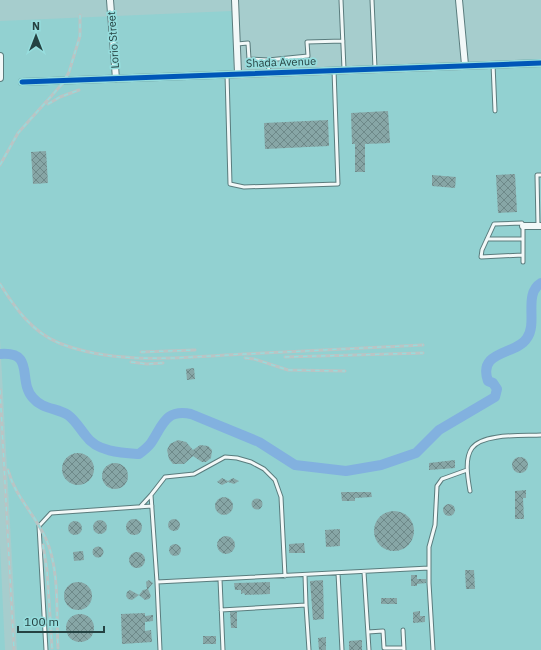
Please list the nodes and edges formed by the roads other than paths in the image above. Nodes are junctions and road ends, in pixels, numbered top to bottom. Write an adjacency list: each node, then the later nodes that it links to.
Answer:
1 (110, 0): 20 (street, Lorio Street)
2 (235, 0): 7 (street)
3 (341, 0): 6 (lane)
4 (372, 0): 13 (lane)
5 (460, 0): 12 (street)
6 (343, 41): 9 (lane); 15 (lane)
7 (237, 44): 9 (lane); 17 (street)
8 (0, 56): 19 (street)
9 (268, 60): 16 (lane)
10 (541, 63): 11 (street, Shada Avenue)
11 (493, 64): 12 (street, Shada Avenue); 22 (lane)
12 (465, 65): 13 (street, Shada Avenue)
13 (376, 68): 15 (street, Shada Avenue)
14 (334, 70): 15 (street, Shada Avenue); 16 (street, Shada Avenue); 18 (lane)
15 (344, 70)
16 (269, 72): 17 (street, Shada Avenue)
17 (238, 73): 18 (street, Shada Avenue)
18 (227, 74): 20 (street, Shada Avenue)
19 (1, 78)
20 (116, 79): 21 (street, Shada Avenue)
21 (22, 82)
22 (495, 110)
23 (541, 175): 24 (lane)
24 (539, 191): 25 (lane)
25 (539, 208): 27 (lane)
26 (523, 226): 27 (street); 28 (lane); 29 (lane)
27 (540, 226)
28 (487, 239): 29 (lane); 30 (lane)
29 (523, 239): 30 (lane)
30 (523, 255): 31 (lane)
31 (523, 262)
32 (541, 435): 33 (lane)
33 (467, 470): 34 (lane); 38 (lane)
34 (470, 491)
35 (151, 495): 36 (lane); 37 (lane); 42 (lane)
36 (152, 506): 37 (lane); 44 (lane)
37 (140, 507): 50 (lane)
38 (429, 568): 39 (lane); 56 (lane)
39 (364, 572): 40 (lane); 48 (lane)
40 (338, 573): 41 (lane); 54 (lane)
41 (304, 575): 42 (lane); 45 (lane)
42 (285, 576): 43 (lane)
43 (220, 579): 44 (lane); 46 (lane)
44 (157, 582): 51 (lane)
45 (306, 606): 46 (lane); 53 (lane)
46 (221, 610): 52 (lane)
47 (403, 630): 49 (lane)
48 (368, 632): 49 (lane); 55 (lane)
49 (404, 649)
50 (46, 650)
51 (160, 650)
52 (223, 650)
53 (309, 650)
54 (342, 650)
55 (369, 650)
56 (433, 650)

